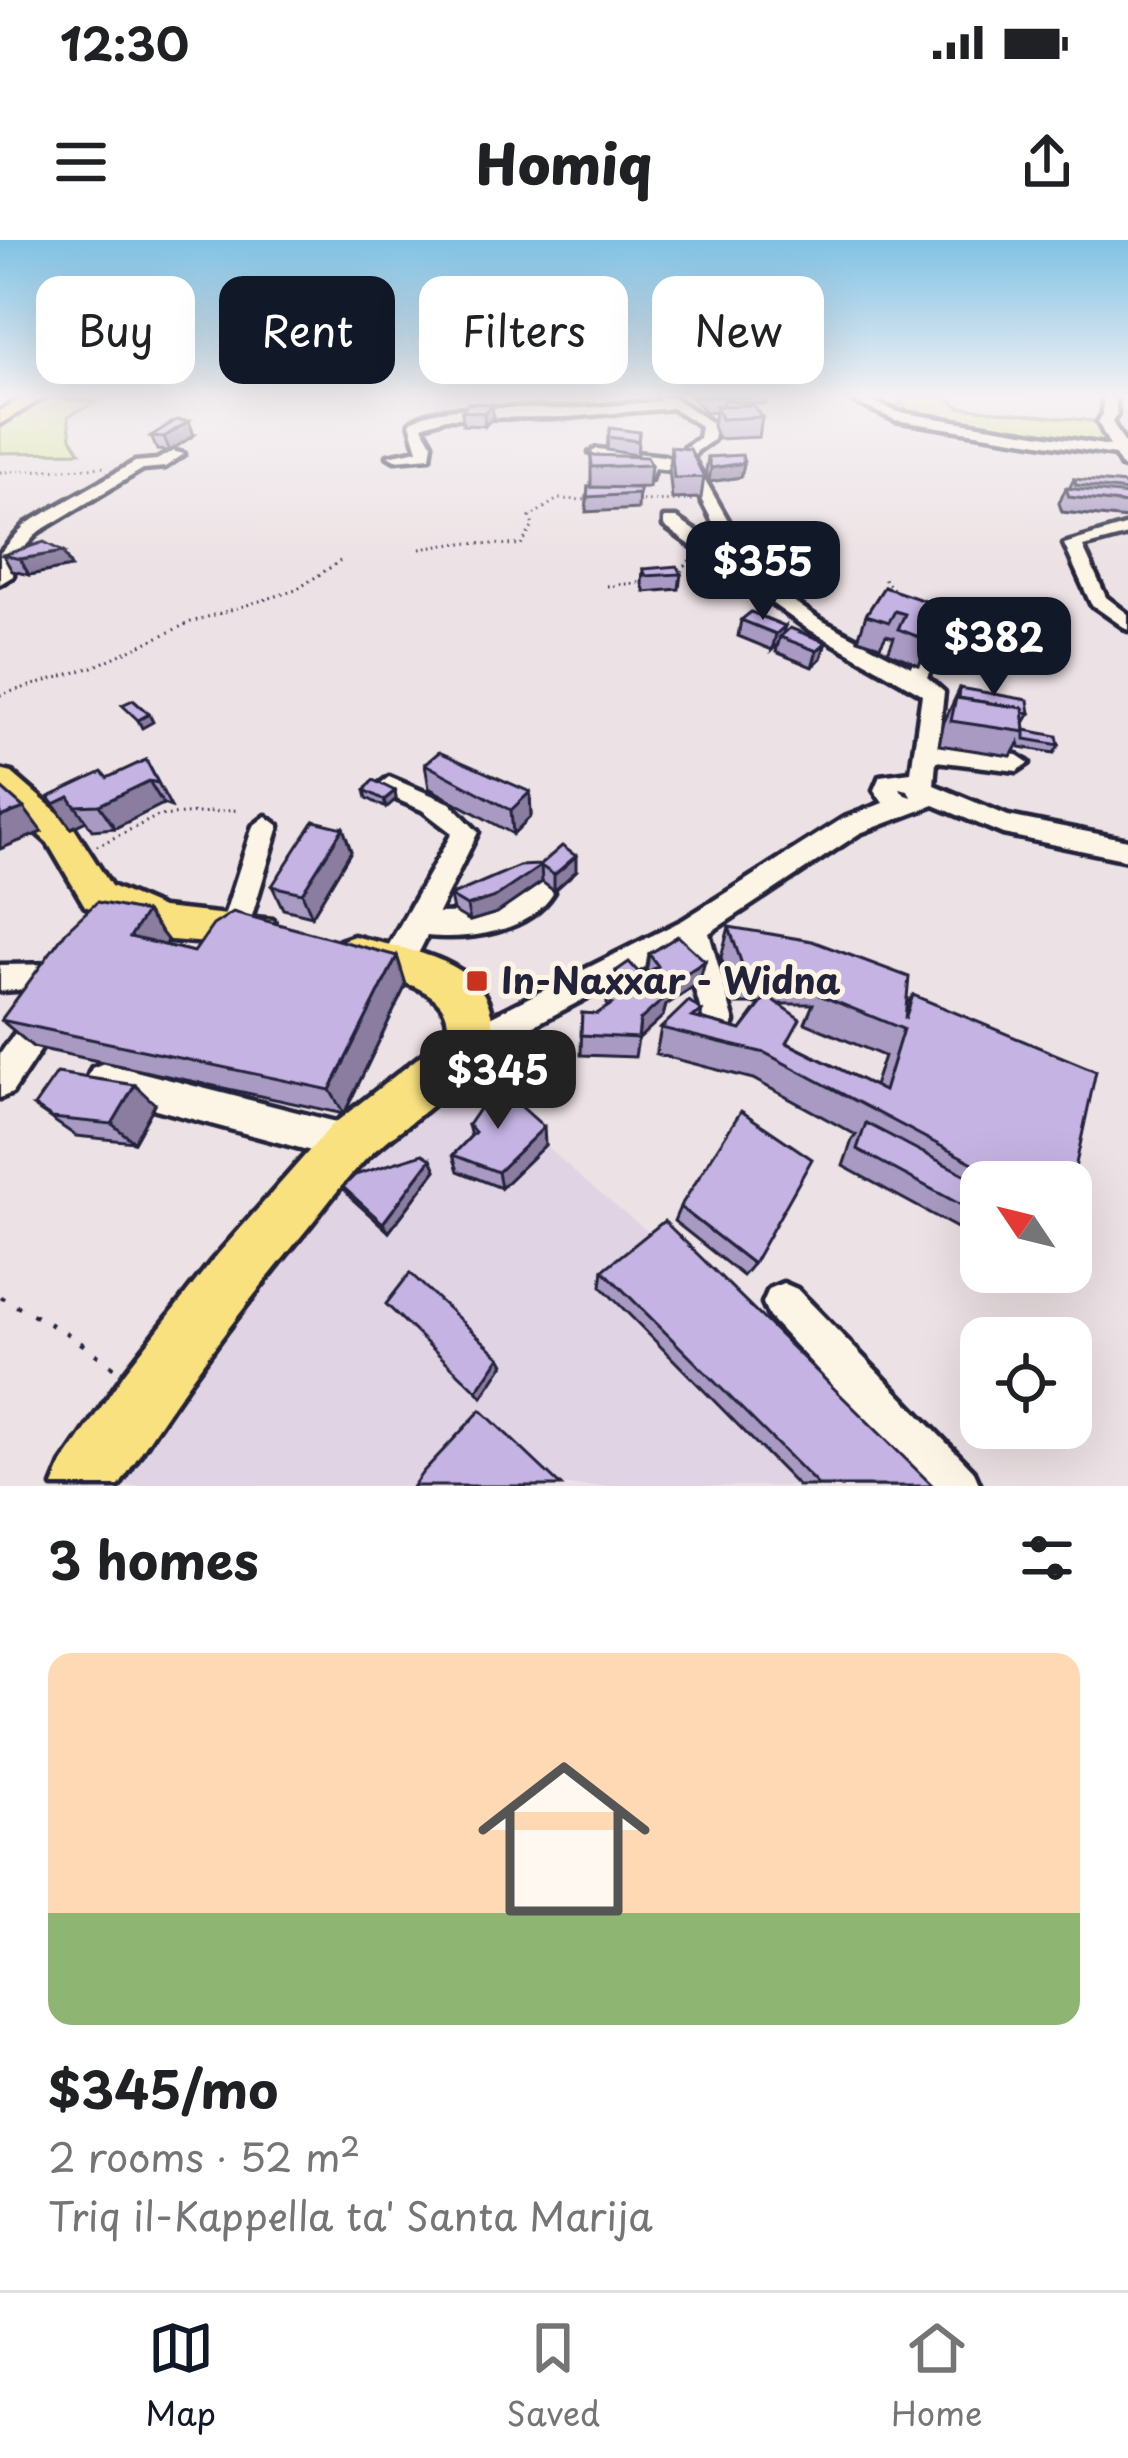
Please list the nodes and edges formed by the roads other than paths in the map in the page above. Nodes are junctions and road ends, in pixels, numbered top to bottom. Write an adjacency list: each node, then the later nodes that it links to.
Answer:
1 (174, 455): 11 (street)
2 (402, 455): 5 (street)
3 (614, 455): 6 (street)
4 (691, 455): 6 (street)
5 (395, 456)
6 (691, 465): 7 (street); 10 (street)
7 (608, 477)
8 (670, 522): 10 (street)
9 (1128, 530): 12 (street)
10 (707, 548): 18 (street)
11 (0, 578)
12 (1098, 600): 13 (street); 14 (street)
13 (1128, 602)
14 (1128, 624)
15 (941, 627): 16 (street)
16 (930, 650): 17 (street); 18 (street)
17 (953, 652)
18 (916, 679): 19 (street)
19 (923, 753): 20 (street); 23 (street)
20 (1017, 763)
21 (0, 781): 29 (main road)
22 (389, 786): 27 (street)
23 (908, 793): 25 (street); 28 (street)
24 (266, 826): 29 (street)
25 (1128, 850)
26 (540, 892): 27 (street)
27 (420, 923): 30 (street)
28 (693, 928): 32 (street); 33 (street)
29 (233, 929): 30 (main road)
30 (393, 964): 33 (main road)
31 (0, 977): 35 (street)
32 (718, 1022)
33 (466, 1046): 36 (main road)
34 (104, 1078): 36 (street)
35 (0, 1082)
36 (348, 1143): 38 (main road)
37 (783, 1303): 39 (street)
38 (84, 1486)
39 (957, 1486)

